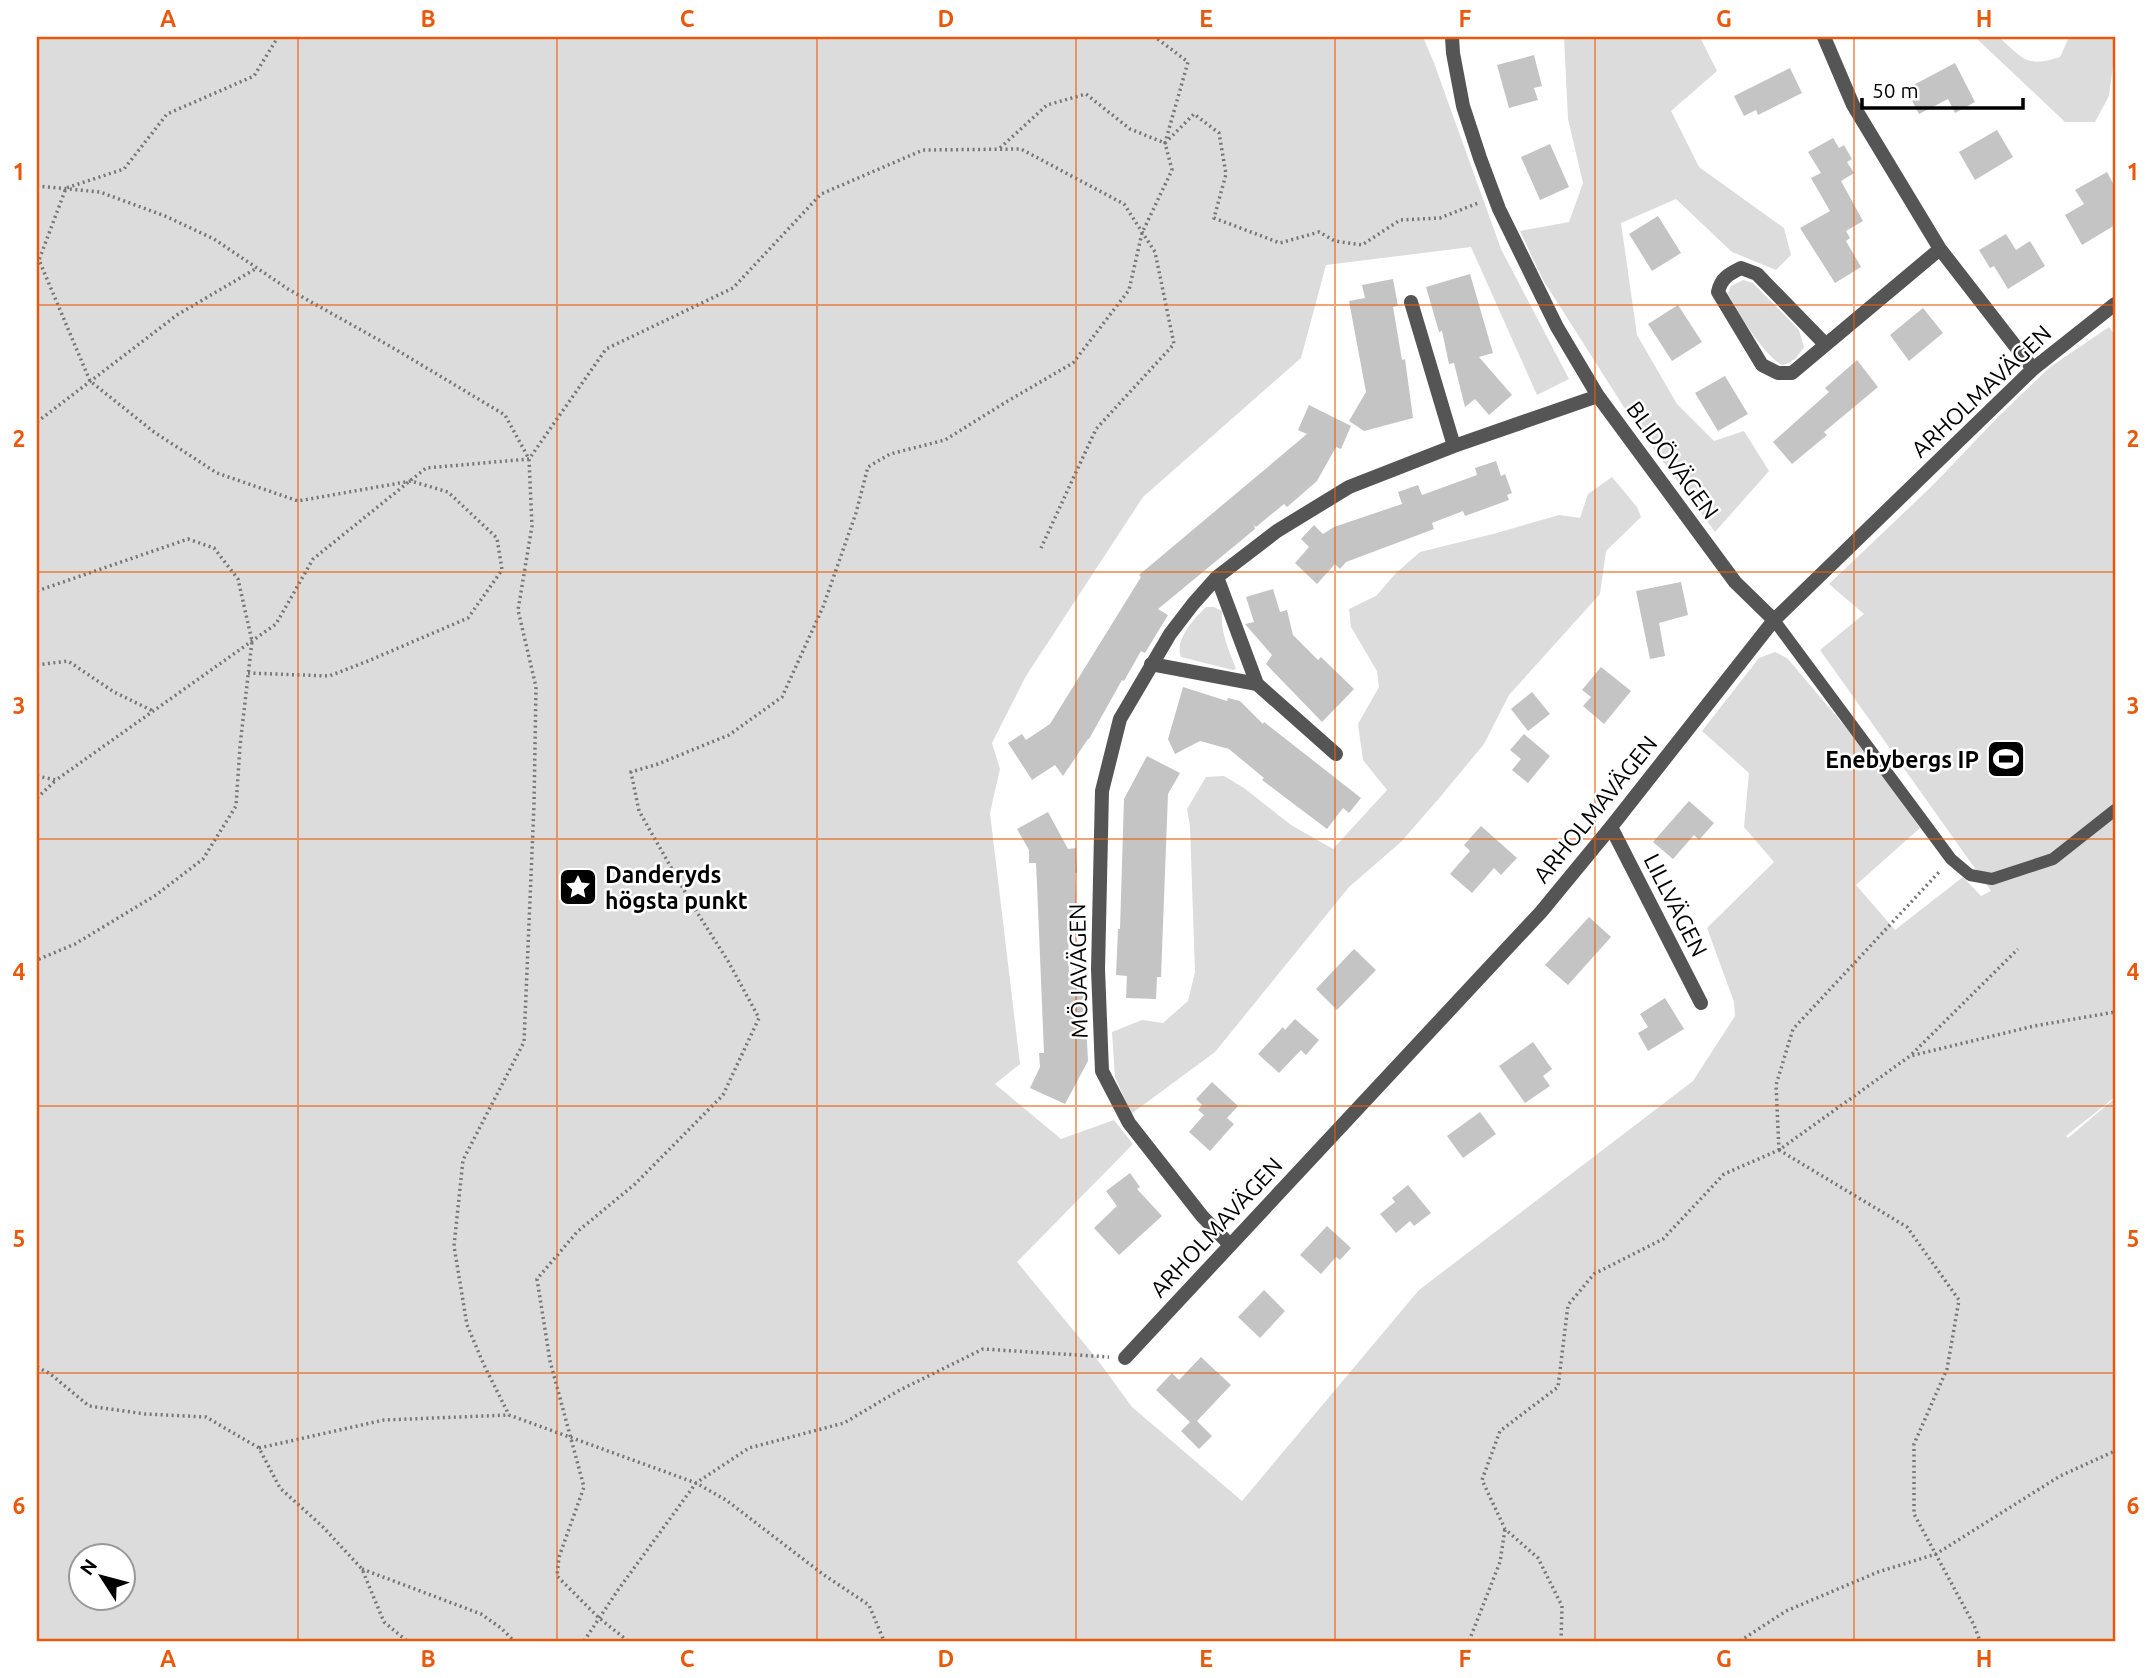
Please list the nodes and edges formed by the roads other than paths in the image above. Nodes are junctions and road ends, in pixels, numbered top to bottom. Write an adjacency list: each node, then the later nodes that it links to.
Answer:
1 (1452, 37): 8 (street, BLIDÖVÄGEN)
2 (1824, 37): 3 (street)
3 (1940, 249): 6 (street); 7 (street)
4 (1411, 302): 9 (street)
5 (2115, 304): 7 (street, ARHOLMAVÄGEN)
6 (1825, 344): 6 (street)
7 (2033, 369): 11 (street, ARHOLMAVÄGEN)
8 (1598, 396): 9 (street, MÖJAVÄGEN); 11 (street, BLIDÖVÄGEN)
9 (1454, 446): 10 (street, MÖJAVÄGEN)
10 (1217, 577): 12 (street, MÖJAVÄGEN); 13 (street)
11 (1774, 620): 15 (lane, BLIDÖVÄGEN); 16 (street, ARHOLMAVÄGEN)
12 (1151, 664): 13 (street); 18 (street, MÖJAVÄGEN)
13 (1256, 684): 14 (street)
14 (1336, 754)
15 (2115, 810)
16 (1611, 828): 17 (street, LILLVÄGEN); 18 (street, ARHOLMAVÄGEN)
17 (1701, 1003)
18 (1230, 1245): 19 (street, ARHOLMAVÄGEN)
19 (1125, 1358)

